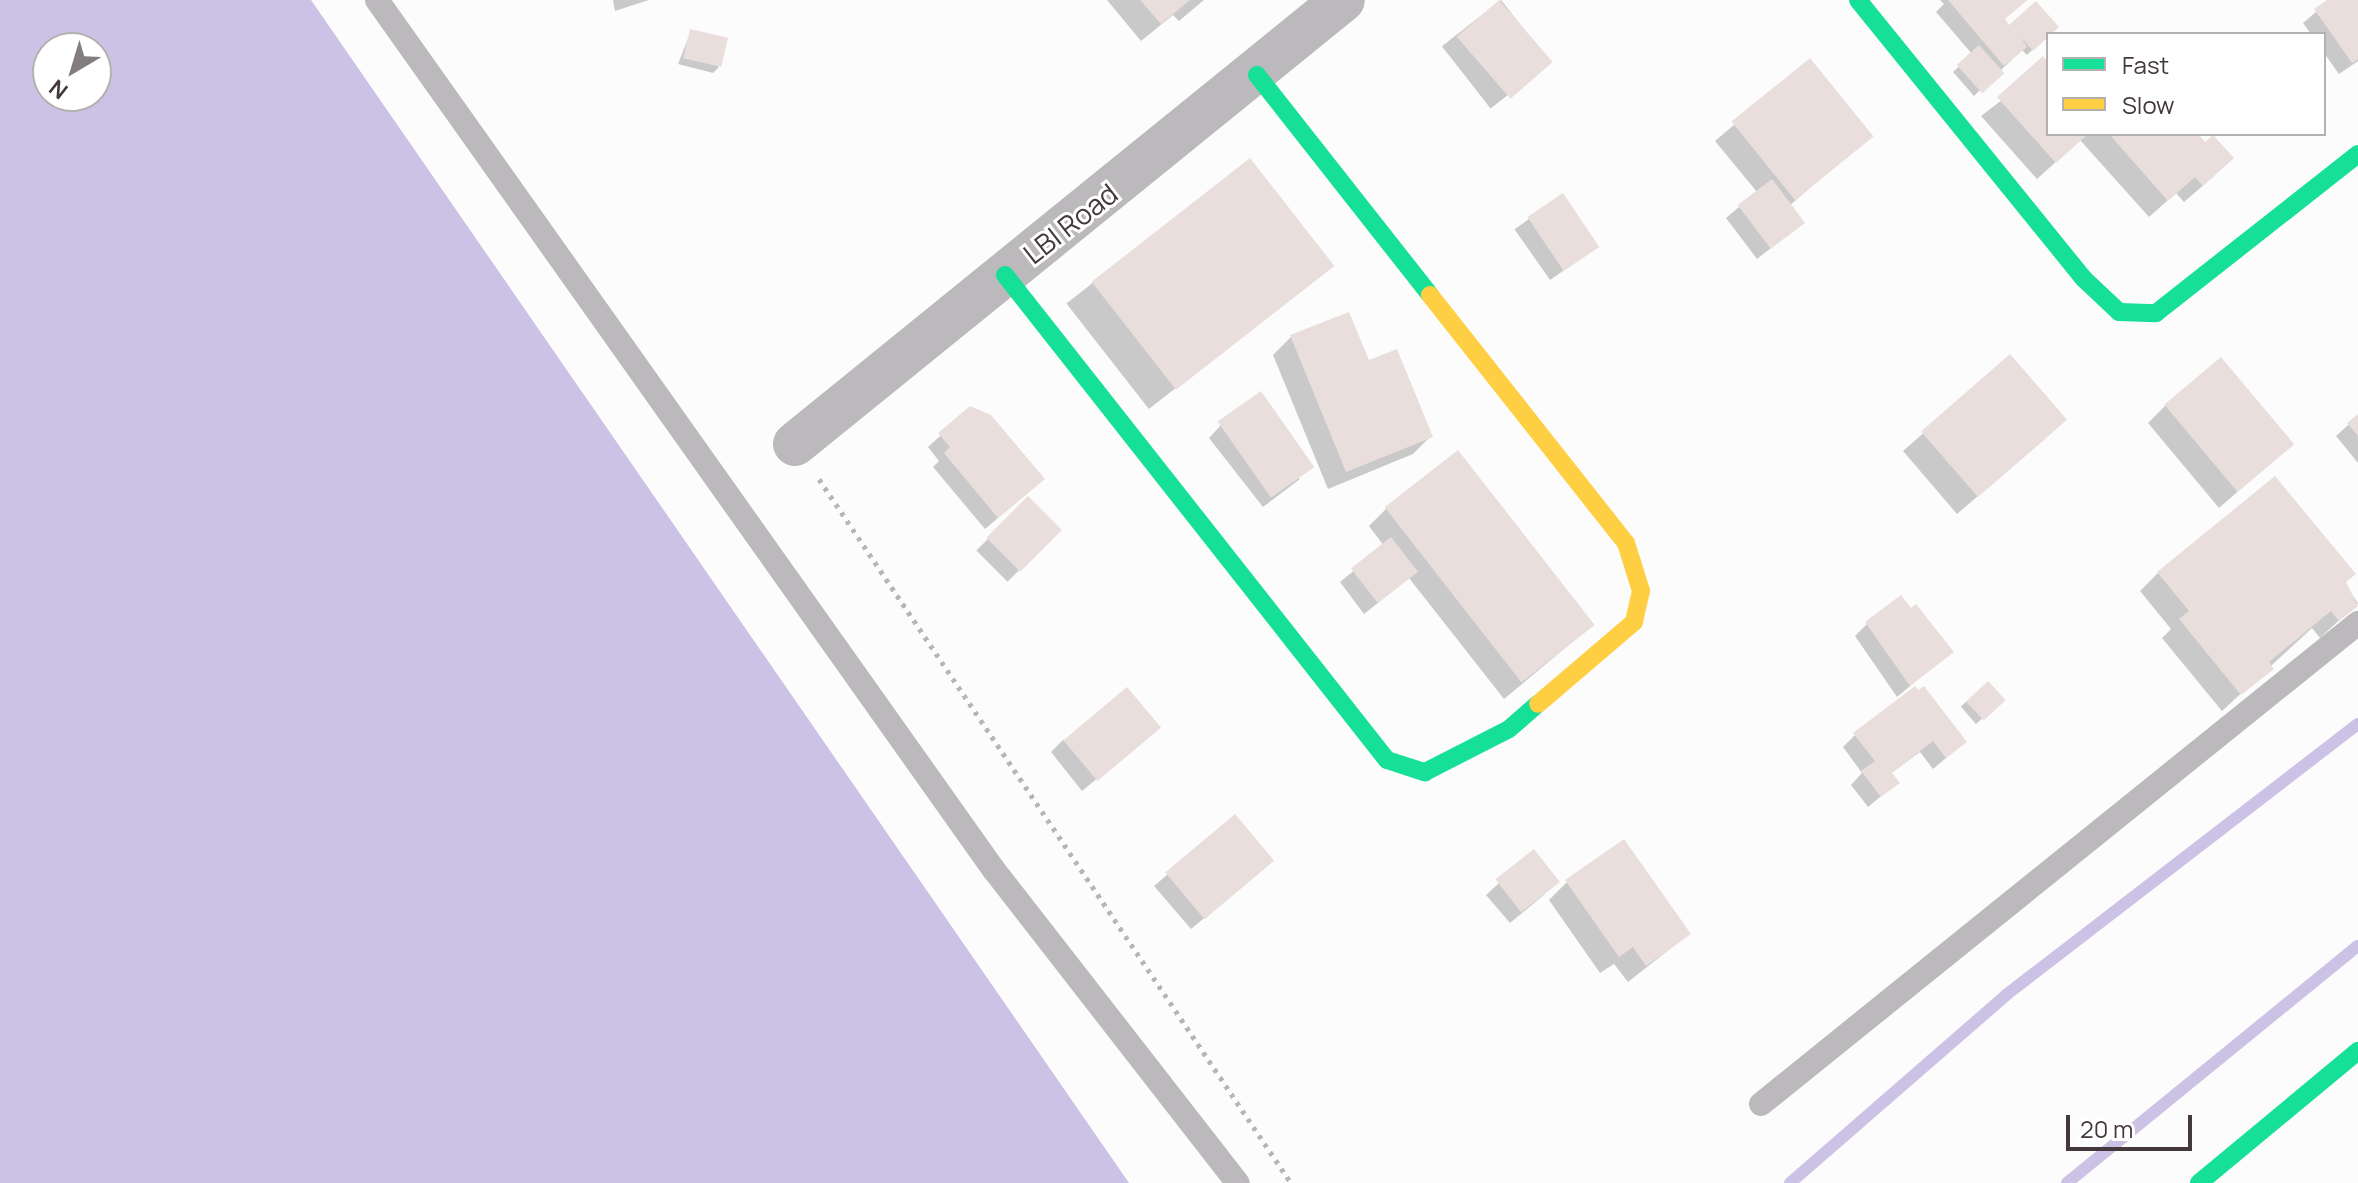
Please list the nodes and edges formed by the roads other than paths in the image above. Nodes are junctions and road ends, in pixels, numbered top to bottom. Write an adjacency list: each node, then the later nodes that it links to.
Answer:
1 (377, 0): 11 (lane)
2 (1343, 0): 4 (street, LBI Road)
3 (1858, 0): 5 (street)
4 (1257, 75): 6 (street, LBI Road); 6 (street)
5 (2358, 154)
6 (1005, 275): 7 (street, LBI Road)
7 (795, 444)
8 (2358, 623): 10 (lane)
9 (2358, 1051): 12 (street)
10 (1761, 1104)
11 (1238, 1183)
12 (2199, 1183)

